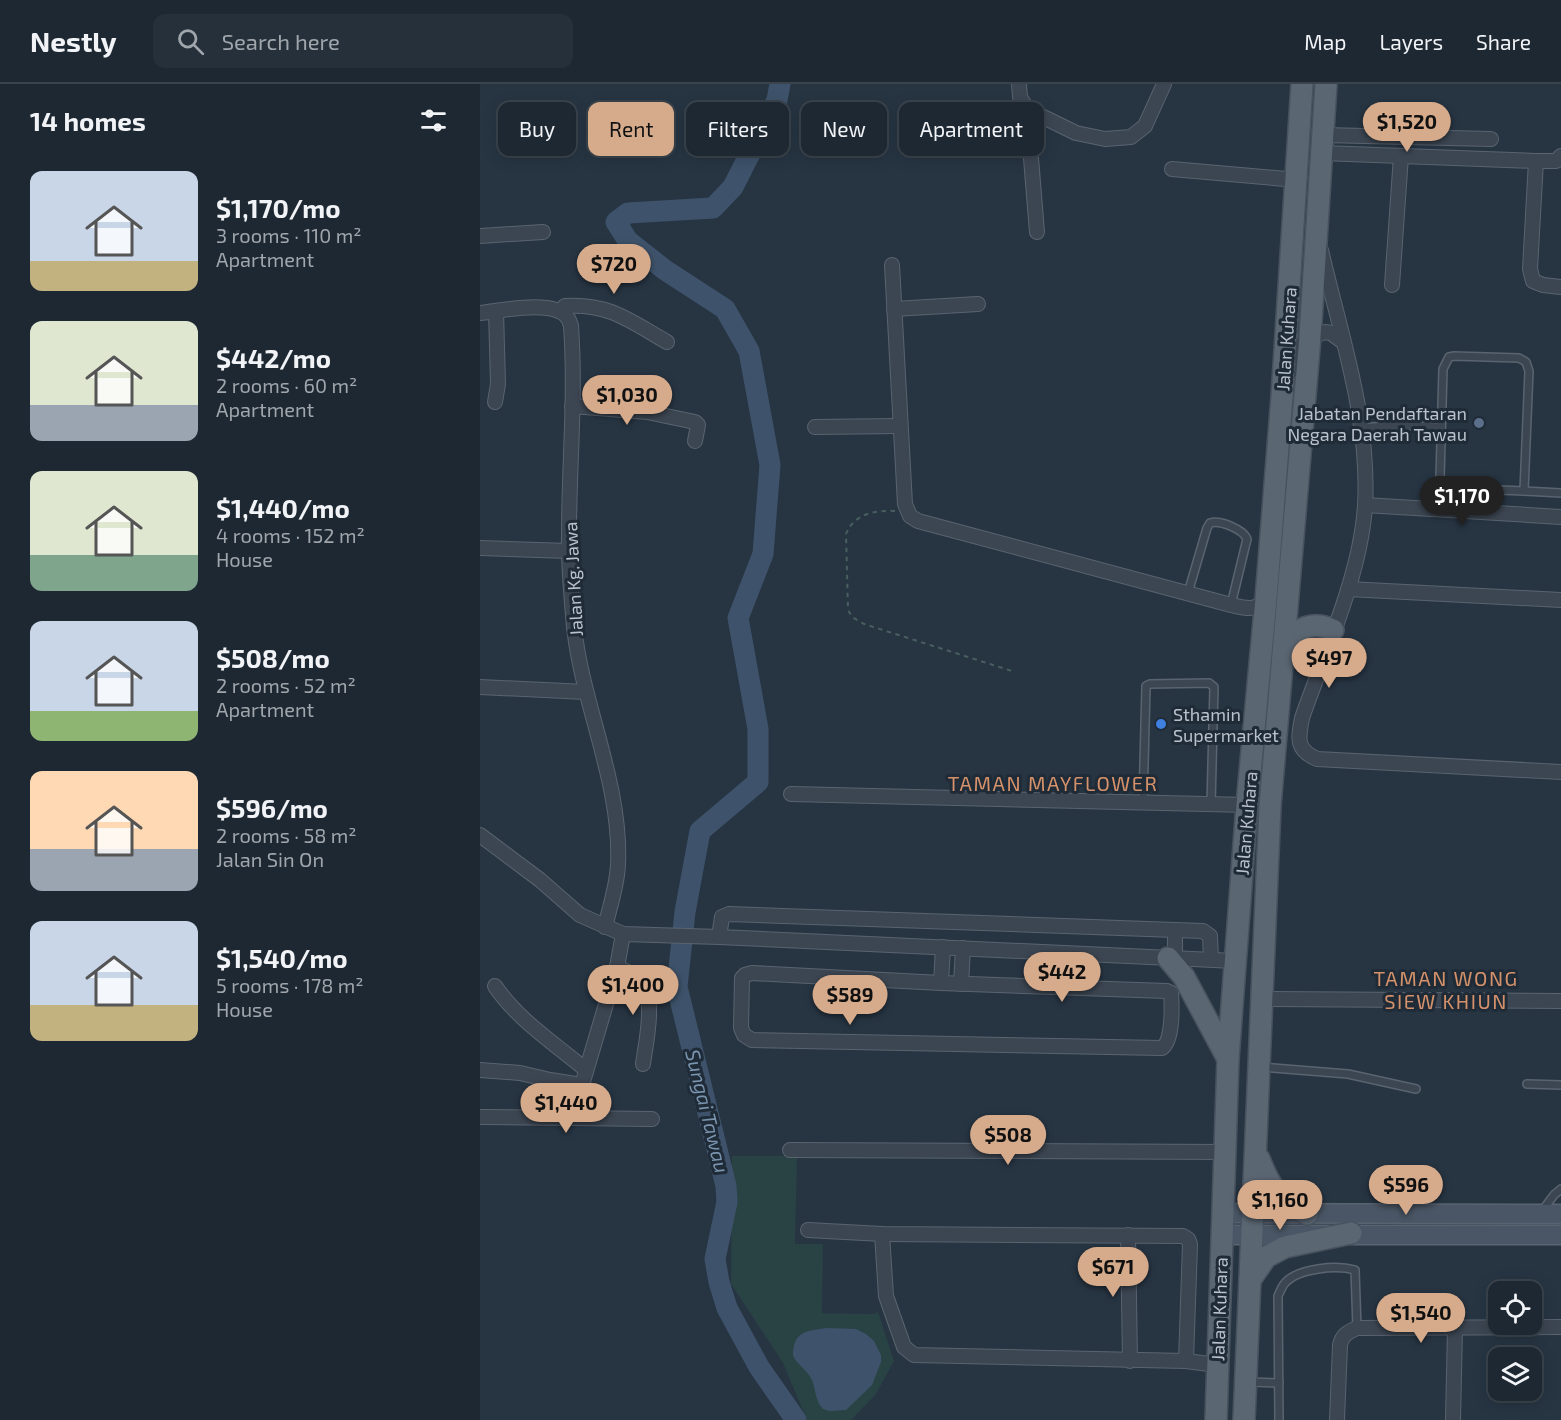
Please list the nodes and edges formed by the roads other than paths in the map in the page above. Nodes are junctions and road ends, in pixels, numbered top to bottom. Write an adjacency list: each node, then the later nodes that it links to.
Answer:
1 (1019, 84): 5 (street)
2 (1164, 84): 6 (street)
3 (1302, 84): 14 (main road, Jalan Kuhara)
4 (1326, 84): 8 (main road, Jalan Kuhara)
5 (1023, 102)
6 (1044, 117)
7 (1491, 139): 8 (street)
8 (1323, 144): 10 (street); 15 (main road, Jalan Kuhara)
9 (1030, 156): 17 (street)
10 (1401, 156): 12 (street); 20 (street)
11 (1561, 156): 12 (street)
12 (1536, 161): 21 (street)
13 (1173, 169): 14 (street)
14 (1297, 180): 30 (main road, Jalan Kuhara)
15 (1317, 230): 27 (main road, Jalan Kuhara); 29 (street)
16 (543, 232): 18 (street)
17 (1036, 232)
18 (480, 236)
19 (892, 265): 23 (street)
20 (1392, 285)
21 (1561, 287)
22 (978, 304): 23 (street)
23 (894, 309): 33 (street)
24 (496, 311): 25 (street); 26 (street); 31 (street)
25 (480, 312)
26 (560, 312): 28 (street); 32 (street, Jalan Kg. Jawa)
27 (1310, 337): 29 (street); 30 (street); 50 (main road, Jalan Kuhara)
28 (667, 342)
29 (1343, 342): 36 (street)
30 (1282, 397): 46 (main road, Jalan Kuhara)
31 (495, 402)
32 (572, 406): 37 (street); 43 (street, Jalan Kg. Jawa)
33 (899, 426): 35 (street); 45 (street)
34 (1441, 427): 36 (lane); 38 (lane); 38 (lane)
35 (815, 428)
36 (1362, 429): 40 (street)
37 (695, 441)
38 (1524, 491): 39 (lane)
39 (1561, 494)
40 (1365, 505): 41 (street); 44 (street)
41 (1561, 517)
42 (480, 548): 43 (street)
43 (568, 551): 52 (street, Jalan Kg. Jawa)
44 (1348, 589): 47 (street); 49 (street)
45 (1188, 593): 48 (street); 48 (lane)
46 (1266, 599): 48 (street); 57 (main road, Jalan Kuhara)
47 (1561, 600)
48 (1231, 605)
49 (1333, 630): 50 (main road); 53 (street)
50 (1285, 646): 59 (main road, Jalan Kuhara)
51 (480, 687): 52 (street)
52 (586, 692): 61 (street, Jalan Kg. Jawa)
53 (1561, 772)
54 (791, 794): 55 (street)
55 (1143, 803): 56 (street); 56 (lane)
56 (1211, 805): 57 (street)
57 (1247, 805): 70 (main road, Jalan Kuhara)
58 (480, 835): 61 (street)
59 (1266, 897): 70 (main road); 75 (main road, Jalan Kuhara)
60 (865, 918): 62 (street); 64 (street); 65 (street)
61 (605, 927): 63 (street)
62 (1175, 930): 68 (street); 69 (street)
63 (623, 934): 64 (street); 71 (street)
64 (718, 936): 65 (street)
65 (865, 944): 66 (street)
66 (943, 947): 67 (street); 72 (street)
67 (963, 948): 68 (street); 73 (street)
68 (1171, 958): 69 (street); 77 (main road)
69 (1211, 959): 70 (street)
70 (1235, 961): 77 (main road, Jalan Kuhara)
71 (617, 967): 78 (street); 81 (street)
72 (941, 983): 73 (street); 73 (street)
73 (961, 984)
74 (495, 986): 81 (street)
75 (1263, 999): 76 (street); 79 (main road, Jalan Kuhara)
76 (1561, 1001)
77 (1228, 1059): 91 (main road, Jalan Kuhara)
78 (643, 1064)
79 (1259, 1067): 85 (lane); 90 (main road, Jalan Kuhara)
80 (480, 1070): 82 (street)
81 (586, 1070): 82 (street)
82 (582, 1084): 87 (street)
83 (1527, 1084): 84 (lane)
84 (1561, 1084)
85 (1416, 1089)
86 (480, 1117): 87 (street)
87 (580, 1118): 88 (street)
88 (652, 1119)
89 (790, 1150): 91 (street)
90 (1255, 1150): 94 (main road, Jalan Kuhara); 96 (main road)
91 (1226, 1152): 93 (main road, Jalan Kuhara)
92 (1561, 1189): 95 (lane)
93 (1223, 1213): 94 (main road); 102 (main road, Jalan Kuhara)
94 (1253, 1213): 96 (main road); 103 (main road, Jalan Kuhara)
95 (1540, 1213): 96 (main road); 97 (main road)
96 (1307, 1214)
97 (1561, 1214)
98 (808, 1230): 100 (street)
99 (1351, 1233): 103 (main road); 104 (main road); 105 (main road)
100 (882, 1234): 101 (street); 109 (street)
101 (1128, 1235): 109 (street); 110 (street)
102 (1222, 1235): 103 (main road); 111 (main road, Jalan Kuhara)
103 (1252, 1235): 105 (main road, Jalan Kuhara)
104 (1561, 1235)
105 (1250, 1280): 112 (main road, Jalan Kuhara)
106 (1357, 1328): 107 (street); 113 (lane); 117 (street)
107 (1455, 1328): 108 (street); 118 (street)
108 (1561, 1328)
109 (1130, 1361): 110 (street)
110 (1186, 1361): 111 (street)
111 (1217, 1365): 114 (main road, Jalan Kuhara)
112 (1245, 1382): 113 (lane); 115 (main road, Jalan Kuhara)
113 (1280, 1383): 116 (lane)
114 (1216, 1420)
115 (1244, 1420)
116 (1279, 1420)
117 (1337, 1420)
118 (1453, 1420)

